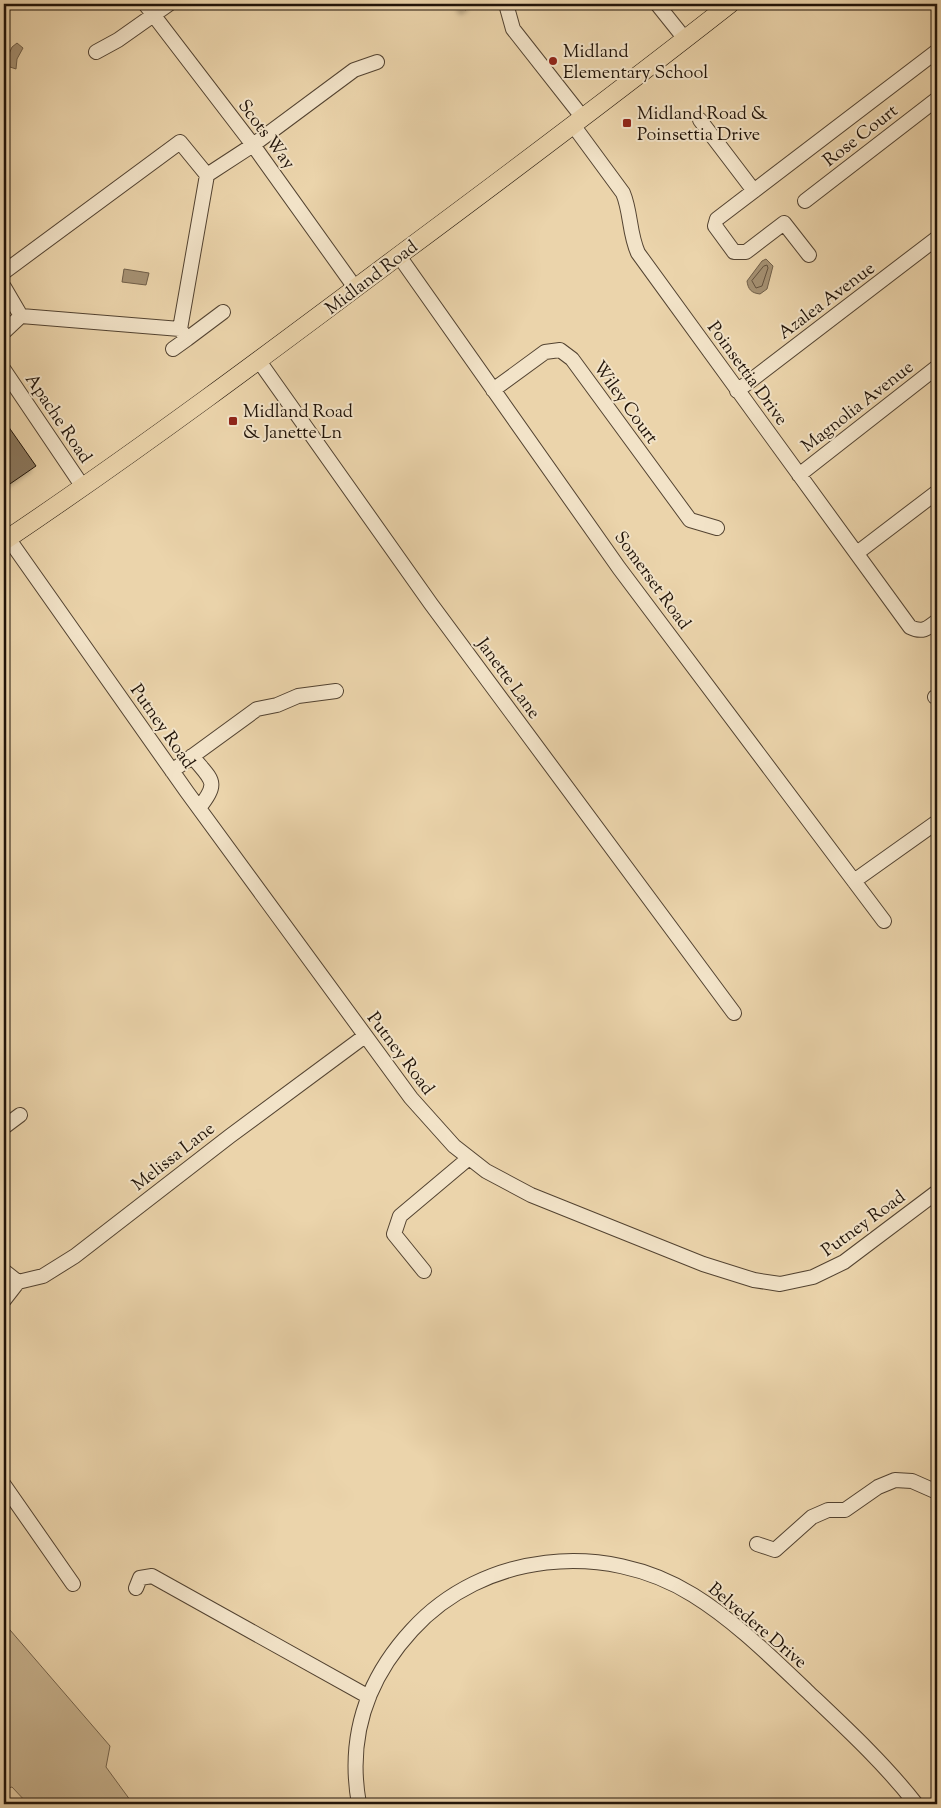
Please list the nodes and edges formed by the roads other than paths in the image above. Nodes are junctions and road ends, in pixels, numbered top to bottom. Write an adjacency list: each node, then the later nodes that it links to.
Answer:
1 (145, 4): 6 (street, Scots Way)
2 (168, 4): 6 (street)
3 (506, 4): 13 (street, Poinsettia Drive)
4 (658, 4): 7 (street)
5 (730, 4): 7 (main road, Midland Road)
6 (154, 14): 8 (street); 14 (street, Scots Way)
7 (685, 39): 13 (main road, Midland Road)
8 (96, 52)
9 (937, 52): 16 (street)
10 (377, 62): 14 (street)
11 (937, 99): 17 (street, Rose Court)
12 (700, 120): 16 (street)
13 (578, 122): 20 (main road, Midland Road); 33 (street, Poinsettia Drive)
14 (253, 146): 15 (street); 23 (street, Scots Way)
15 (208, 175): 21 (street); 27 (street)
16 (754, 191): 19 (street)
17 (805, 201)
18 (937, 238): 33 (street, Azalea Avenue)
19 (809, 255)
20 (399, 256): 23 (main road, Midland Road); 32 (street, Somerset Road)
21 (4, 272)
22 (4, 287): 25 (street)
23 (356, 288): 29 (main road, Midland Road)
24 (223, 312): 27 (street)
25 (20, 316): 26 (street); 27 (street)
26 (4, 332)
27 (183, 334): 28 (street)
28 (173, 349)
29 (259, 361): 35 (main road, Midland Road); 48 (street, Janette Lane)
30 (937, 367): 34 (street, Magnolia Avenue)
31 (4, 370): 35 (street, Apache Road)
32 (493, 390): 37 (street, Wiley Court); 46 (street, Somerset Road)
33 (737, 391): 34 (street, Poinsettia Drive)
34 (799, 475): 39 (street, Poinsettia Drive)
35 (83, 487): 38 (main road, Midland Road)
36 (937, 492): 39 (street)
37 (717, 528)
38 (6, 540): 43 (street, Putney Road)
39 (857, 553): 40 (street, Poinsettia Drive)
40 (937, 621)
41 (336, 691): 42 (street)
42 (192, 756): 43 (street); 44 (street)
43 (172, 771): 44 (street, Putney Road)
44 (198, 808): 49 (street, Putney Road)
45 (937, 822): 46 (street)
46 (854, 881): 47 (street, Somerset Road)
47 (884, 921)
48 (734, 1013)
49 (365, 1036): 52 (street, Putney Road); 56 (street, Melissa Lane)
50 (20, 1115): 51 (street)
51 (4, 1126)
52 (469, 1158): 53 (street, Putney Road); 55 (street)
53 (937, 1192)
54 (4, 1271): 56 (street)
55 (424, 1271)
56 (18, 1282): 57 (street)
57 (4, 1300)
58 (4, 1485): 61 (street)
59 (937, 1492): 60 (street)
60 (757, 1544)
61 (73, 1584)
62 (136, 1588): 63 (street)
63 (369, 1697): 64 (street, Belvedere Drive); 65 (street, Belvedere Drive)
64 (359, 1804)
65 (916, 1804)

